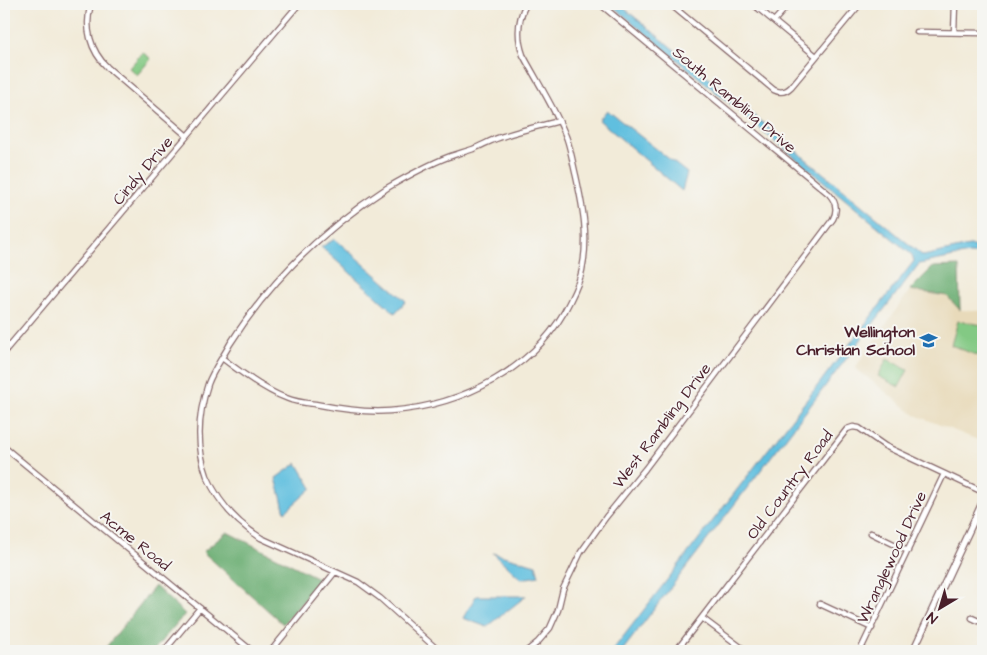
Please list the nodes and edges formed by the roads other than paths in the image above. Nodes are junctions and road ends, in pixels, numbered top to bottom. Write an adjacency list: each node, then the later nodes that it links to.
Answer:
1 (91, 4): 18 (street)
2 (299, 4): 18 (street, Cindy Drive)
3 (526, 4): 17 (street)
4 (600, 4): 19 (street, South Rambling Drive)
5 (670, 4): 11 (street)
6 (683, 4): 11 (street)
7 (753, 4): 12 (street)
8 (789, 4): 12 (street)
9 (860, 4): 16 (street)
10 (955, 4): 14 (street)
11 (678, 10): 16 (street)
12 (774, 22): 16 (street)
13 (916, 32): 14 (street)
14 (954, 32): 15 (street)
15 (983, 32)
16 (816, 56)
17 (559, 121): 21 (street); 21 (street)
18 (187, 136): 20 (street, Cindy Drive)
19 (831, 222): 39 (street, West Rambling Drive)
20 (4, 352)
21 (222, 358): 28 (street)
22 (4, 447): 30 (street, Acme Road)
23 (944, 474): 24 (street, Old Country Road); 27 (street, Wranglewood Drive); 31 (street, Old Country Road)
24 (983, 492)
25 (983, 501): 43 (street)
26 (871, 533): 27 (street)
27 (908, 551): 34 (street, Wranglewood Drive)
28 (335, 572): 37 (street); 38 (street)
29 (820, 604): 34 (street)
30 (200, 608): 35 (street); 36 (street, Acme Road)
31 (702, 618): 40 (street, Old Country Road); 41 (street)
32 (972, 618): 33 (street)
33 (983, 623)
34 (872, 628): 42 (street, Wranglewood Drive)
35 (164, 651)
36 (252, 651)
37 (270, 651)
38 (439, 651)
39 (527, 651)
40 (676, 651)
41 (746, 651)
42 (860, 651)
43 (913, 651)

